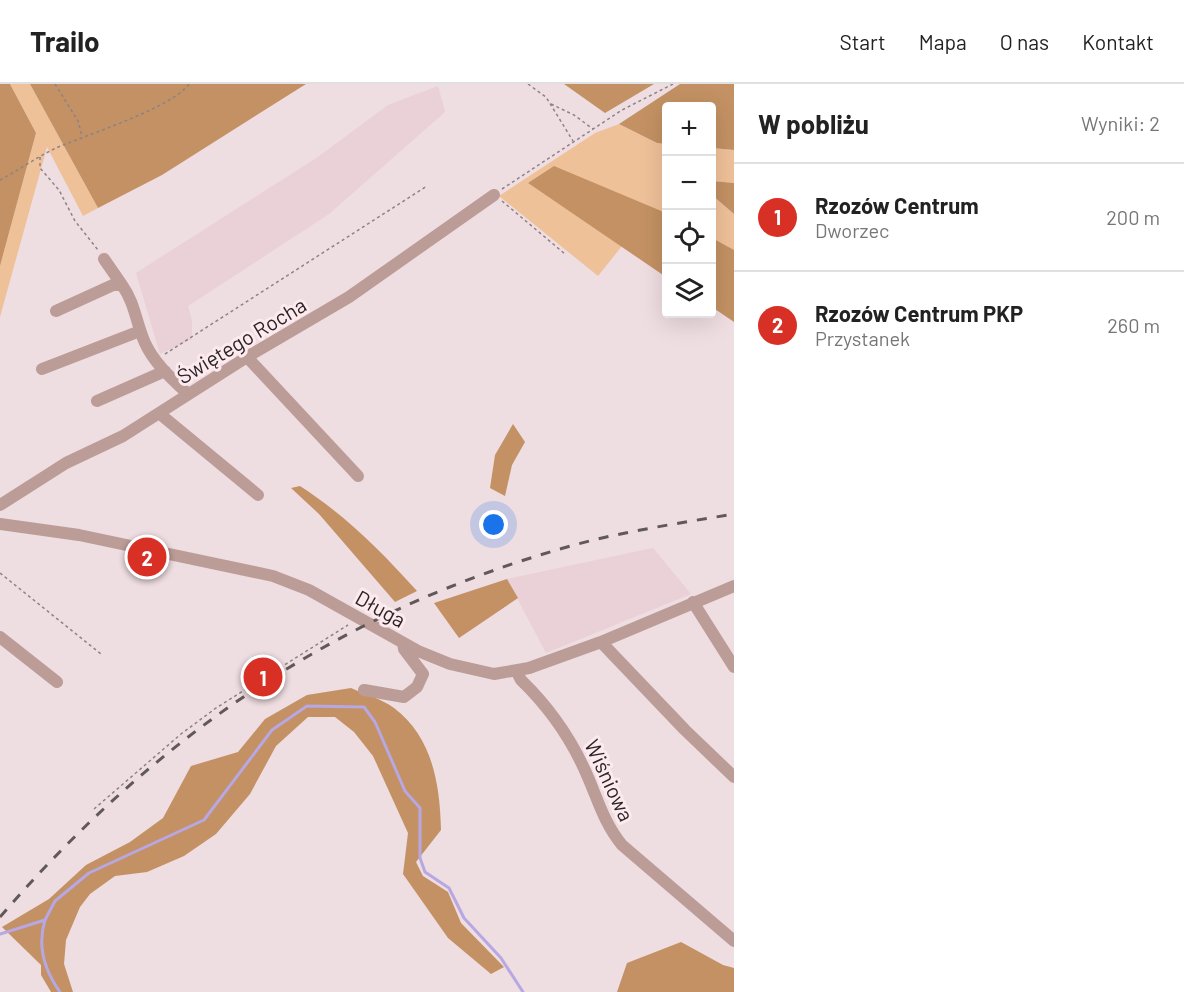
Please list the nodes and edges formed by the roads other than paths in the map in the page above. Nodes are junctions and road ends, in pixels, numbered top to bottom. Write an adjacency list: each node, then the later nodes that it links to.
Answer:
1 (494, 195): 6 (street, Świętego Rocha)
2 (104, 259): 3 (street)
3 (122, 285): 4 (street); 5 (street)
4 (56, 311)
5 (140, 331): 7 (street); 8 (street)
6 (246, 357): 9 (street, Świętego Rocha); 12 (street)
7 (42, 369)
8 (165, 371): 9 (street); 10 (street)
9 (188, 394): 11 (street, Świętego Rocha)
10 (97, 400)
11 (160, 414): 13 (street); 14 (street, Świętego Rocha)
12 (358, 476)
13 (258, 495)
14 (0, 505)
15 (0, 524): 20 (street, Długa)
16 (734, 586): 17 (street, Długa)
17 (693, 602): 19 (street, Długa); 21 (street)
18 (0, 637): 23 (street)
19 (601, 642): 22 (street, Długa); 25 (street)
20 (403, 643): 22 (street, Długa); 24 (street)
21 (734, 667)
22 (517, 672): 26 (street, Wiśniowa)
23 (57, 682)
24 (364, 690)
25 (734, 777)
26 (734, 941)

